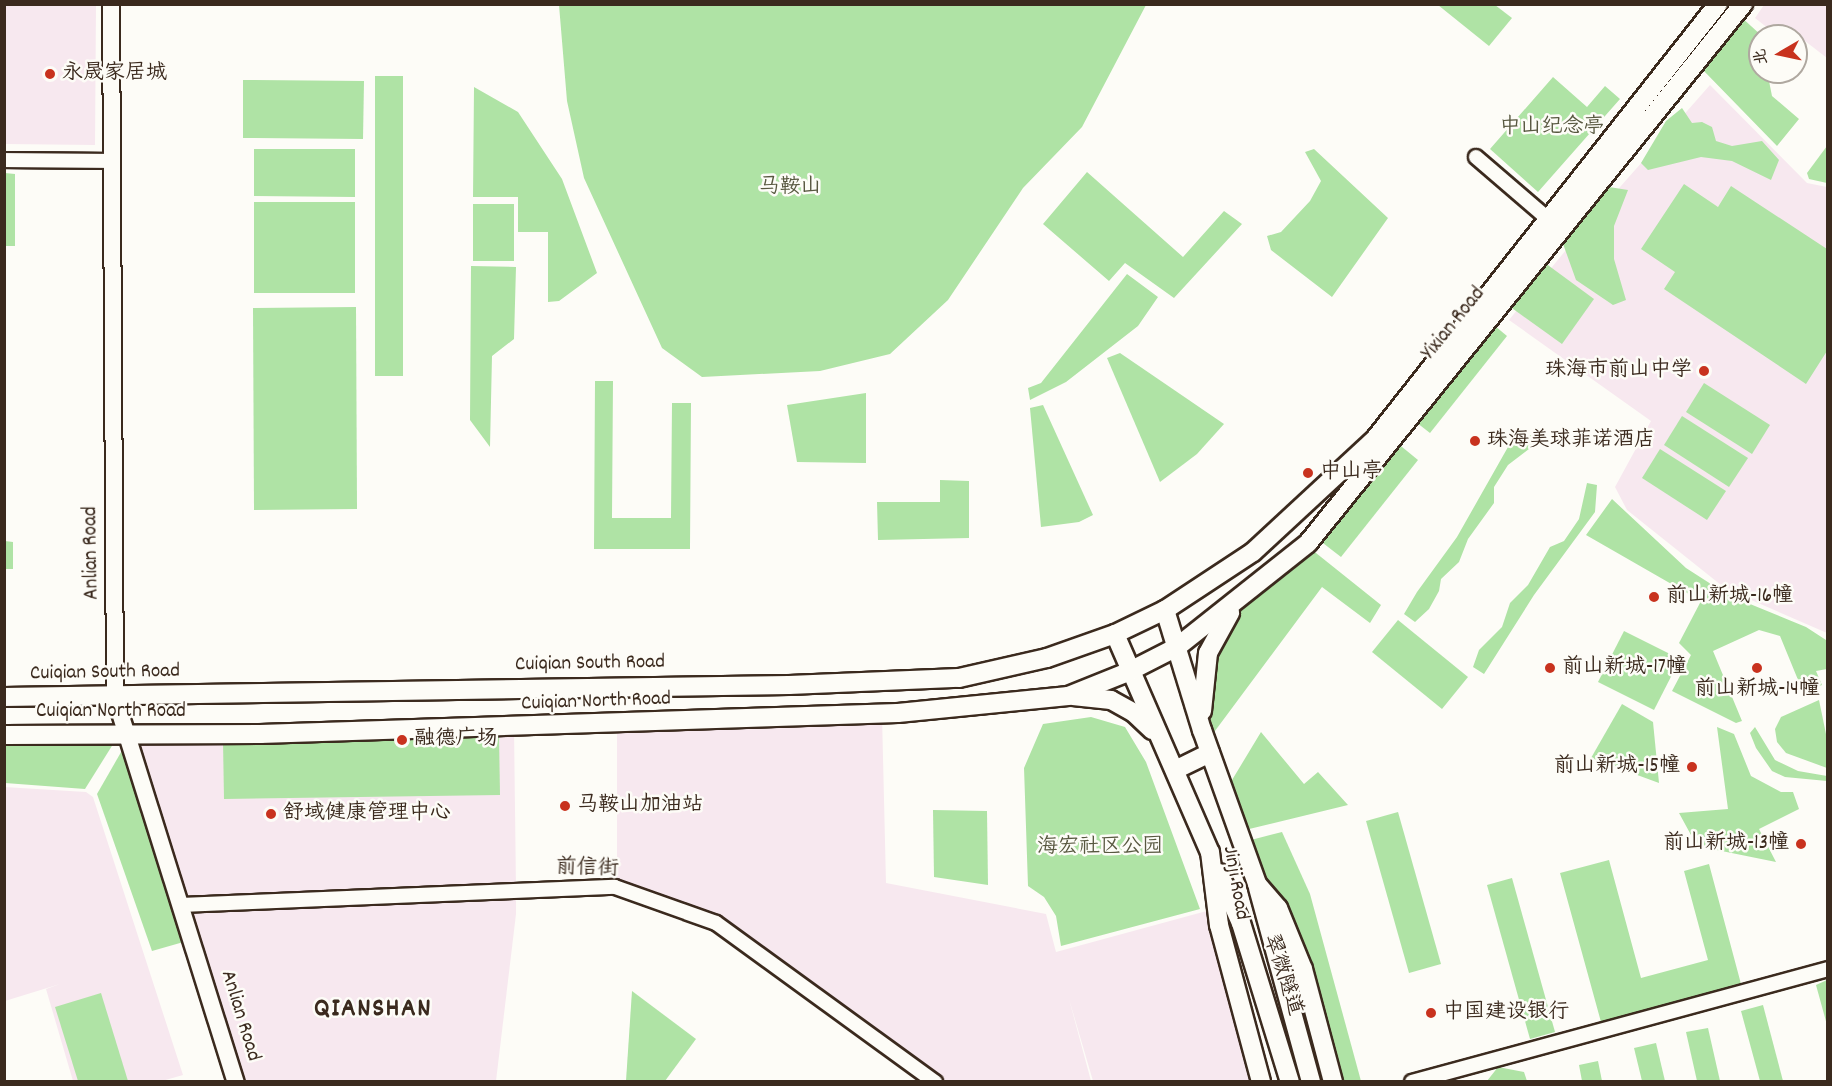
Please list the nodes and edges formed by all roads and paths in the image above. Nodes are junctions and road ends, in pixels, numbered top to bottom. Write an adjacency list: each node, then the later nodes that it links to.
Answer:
1 (111, 4): 6 (street, Anlian Road)
2 (1718, 4): 7 (main road, Yixian Road)
3 (1743, 4): 8 (main road, Yixian Road)
4 (1476, 157): 7 (street)
5 (4, 160): 6 (street)
6 (110, 161): 15 (street, Anlian Road)
7 (1548, 219): 9 (main road, Yixian Road)
8 (1240, 599): 11 (main road, Yixian Road); 16 (main road)
9 (1165, 610): 10 (main road, Cuiqian South Road); 11 (main road, Jinji Road)
10 (1114, 634): 12 (main road, Jinji Road); 15 (main road, Cuiqian South Road)
11 (1177, 647): 12 (main road, Cuiqian North Road); 16 (main road, Jinji Road)
12 (1128, 672): 13 (main road, Cuiqian North Road); 19 (main road, Jinji Road)
13 (1068, 696): 17 (main road, Cuiqian North Road); 19 (main road)
14 (4, 697): 15 (main road, Cuiqian South Road)
15 (115, 697): 17 (street, Anlian Road)
16 (1202, 730): 20 (main road, Jinji Road)
17 (125, 734): 18 (main road, Cuiqian North Road); 24 (street, Anlian Road)
18 (4, 735)
19 (1162, 740): 21 (main road, Jinji Road)
20 (1210, 753): 21 (main road); 23 (main road, Jinji Road)
21 (1175, 770): 22 (main road, Jinji Road)
22 (1210, 852): 28 (main road, Jinji Road); 29 (main road, 翠微隧道)
23 (1257, 884): 30 (main road, 翠微隧道); 31 (main road, Jinji Road)
24 (181, 904): 26 (street, Anlian Road); 27 (street, 前信街)
25 (1827, 969): 32 (street)
26 (236, 1082)
27 (935, 1082)
28 (1262, 1082)
29 (1290, 1082)
30 (1311, 1082)
31 (1333, 1082)
32 (1412, 1082)

